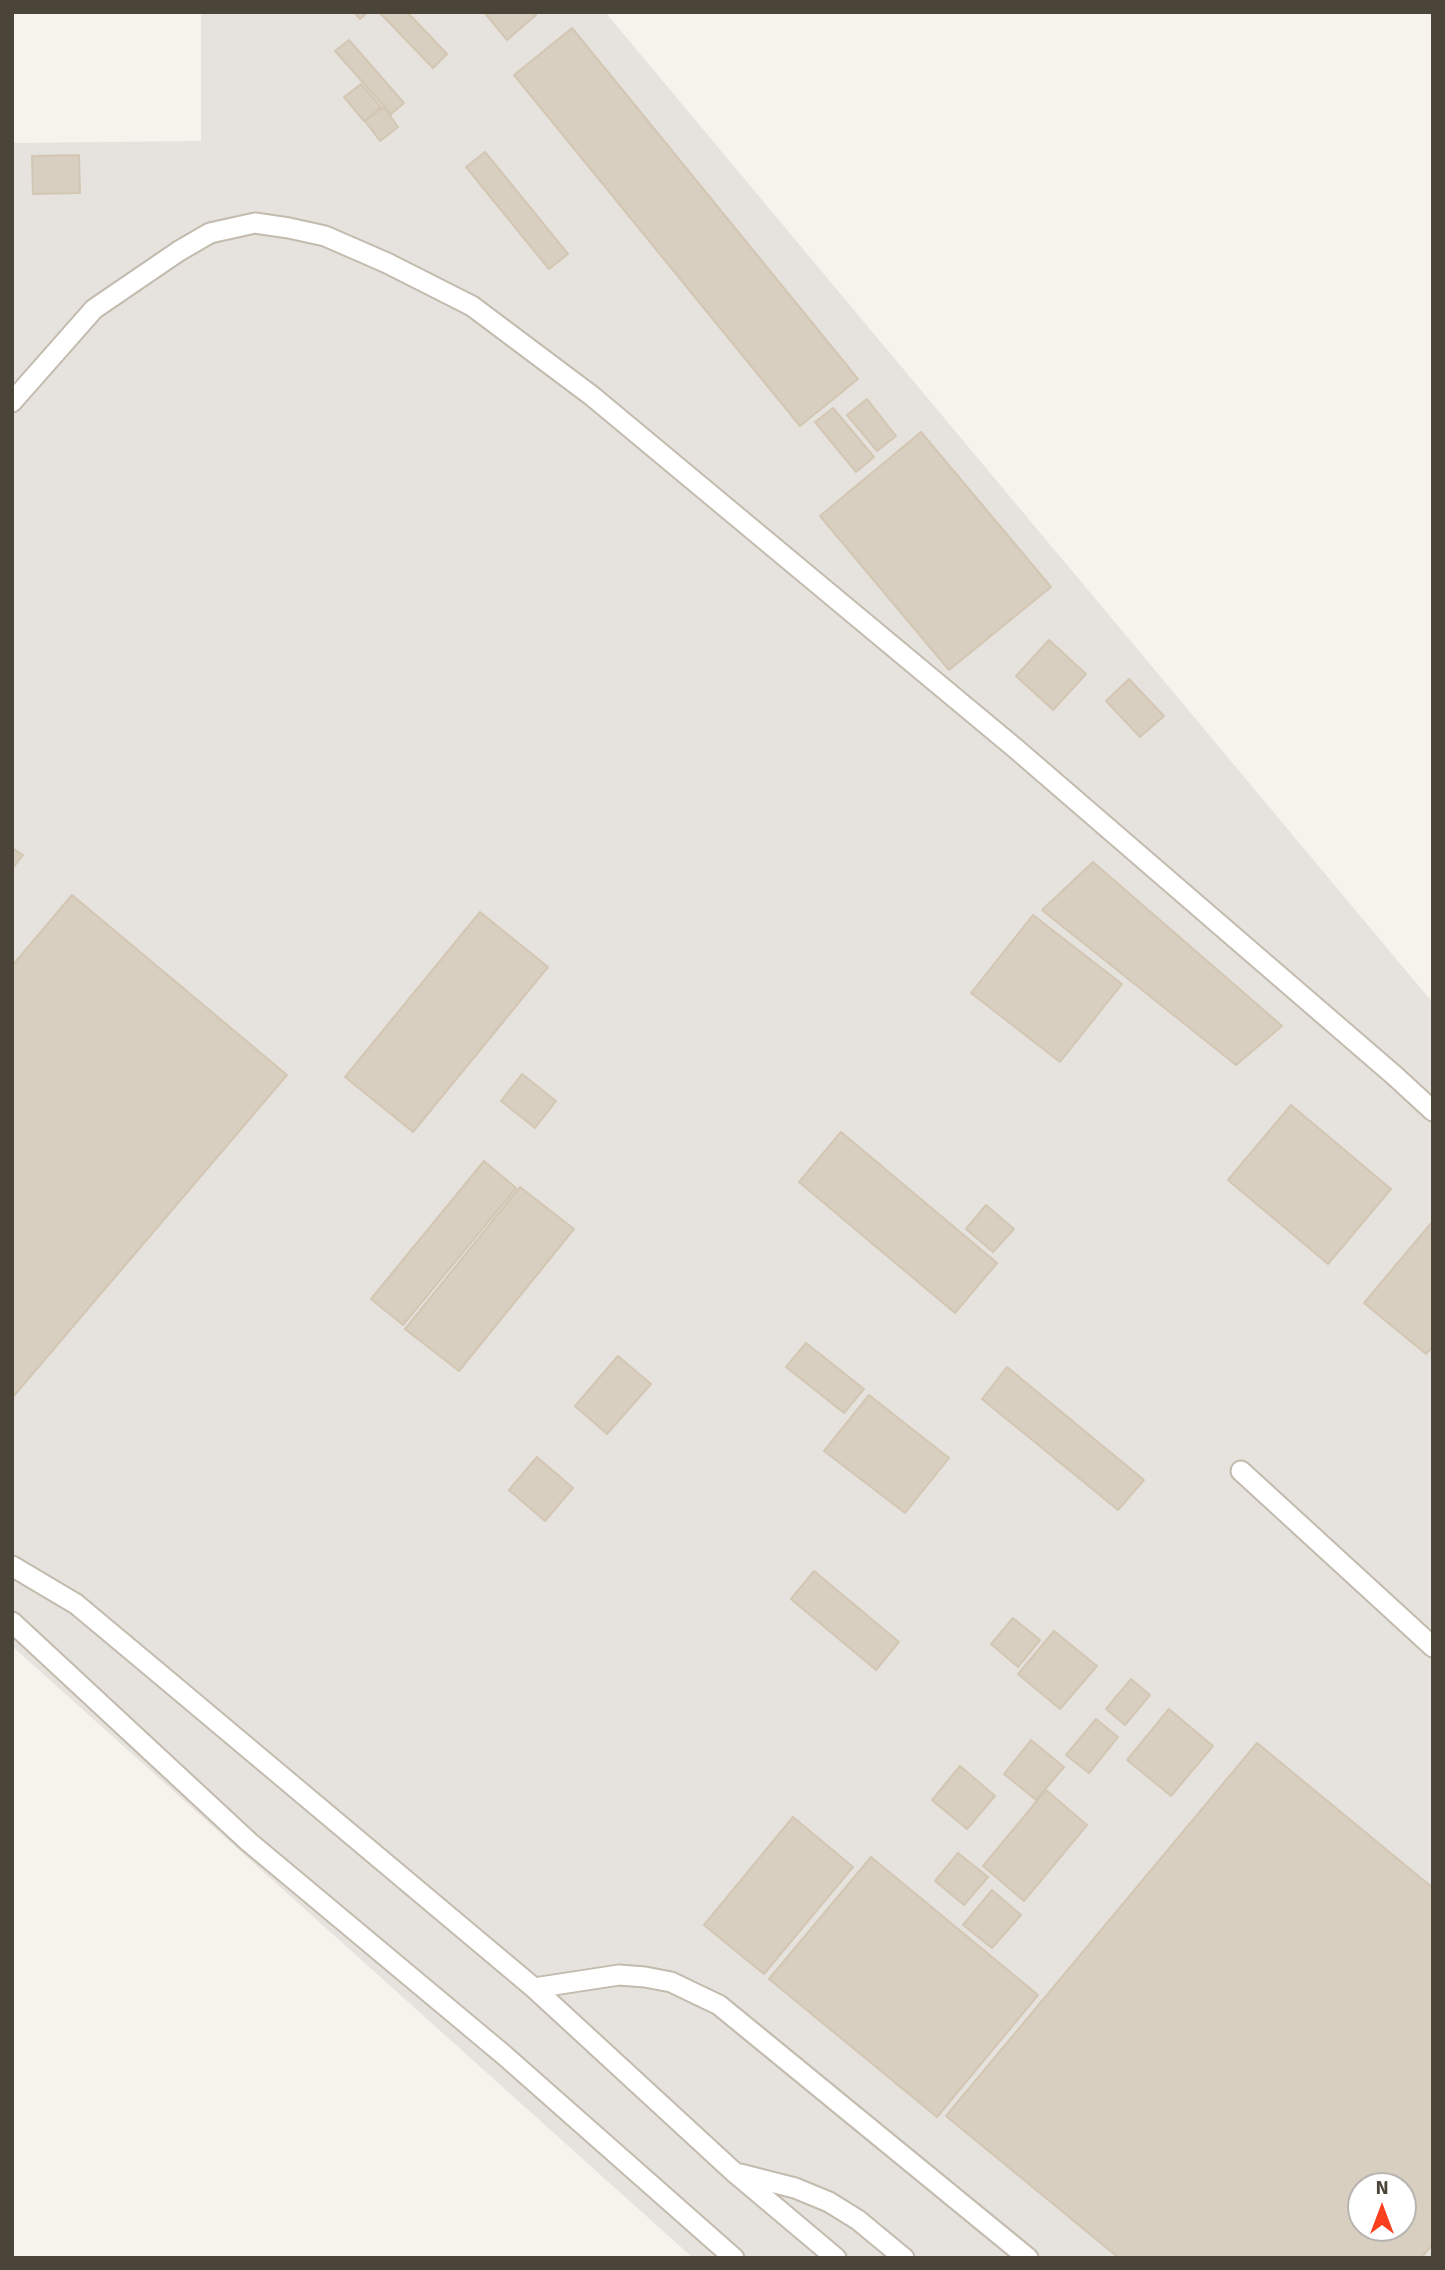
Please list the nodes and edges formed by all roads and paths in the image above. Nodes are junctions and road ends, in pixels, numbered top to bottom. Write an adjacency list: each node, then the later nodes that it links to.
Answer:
1 (12, 402): 2 (lane)
2 (1433, 1111)
3 (1241, 1471): 6 (lane)
4 (12, 1566): 7 (lane)
5 (12, 1622): 9 (lane)
6 (1433, 1647)
7 (534, 1988): 8 (lane); 12 (lane)
8 (735, 2173): 10 (lane); 11 (lane)
9 (734, 2258)
10 (836, 2258)
11 (904, 2258)
12 (1028, 2258)

